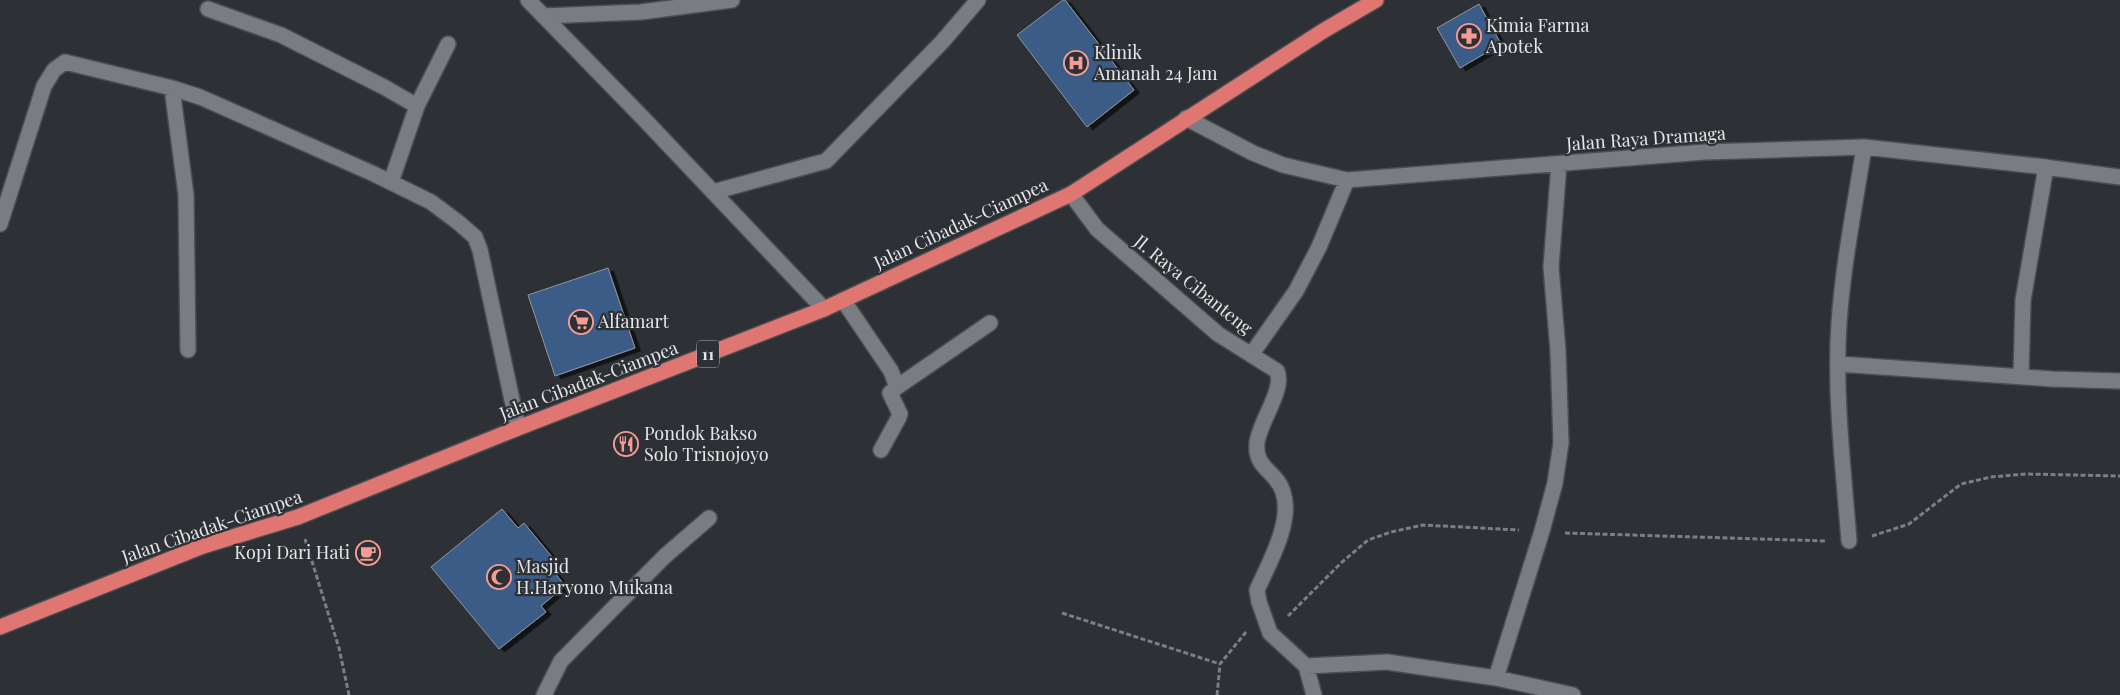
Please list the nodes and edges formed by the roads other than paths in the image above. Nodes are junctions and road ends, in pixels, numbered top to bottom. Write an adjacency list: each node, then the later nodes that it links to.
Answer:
1 (528, 0): 6 (street)
2 (732, 0): 6 (street)
3 (978, 0): 17 (street)
4 (1376, 0): 10 (highway, Jalan Cibadak-Ciampea / 11)
5 (208, 9): 9 (street)
6 (542, 16): 17 (street)
7 (448, 44): 9 (street)
8 (172, 88): 16 (street); 19 (street); 23 (street)
9 (417, 106): 16 (street)
10 (1186, 118): 15 (street, Jalan Raya Dramaga); 18 (highway, Jalan Cibadak-Ciampea / 11)
11 (1864, 147): 12 (street, Jalan Raya Dramaga); 13 (street, Jalan Raya Dramaga); 25 (street)
12 (1559, 164): 15 (street, Jalan Raya Dramaga); 35 (street)
13 (2046, 167): 14 (street, Jalan Raya Dramaga); 26 (street)
14 (2120, 177)
15 (1348, 180): 24 (street)
16 (391, 182): 29 (street)
17 (713, 192): 21 (street)
18 (1071, 194): 20 (highway, Jalan Cibadak-Ciampea / 11); 24 (street, Jl. Raya Cibanteng)
19 (0, 224)
20 (843, 300): 21 (highway, Jalan Cibadak-Ciampea / 11); 28 (street)
21 (824, 309): 29 (highway, Jalan Cibadak-Ciampea / 11)
22 (990, 323): 28 (street)
23 (188, 350)
24 (1251, 355): 34 (street, Jl. Raya Cibanteng)
25 (1839, 364): 26 (street); 32 (street)
26 (2021, 376): 27 (street)
27 (2120, 381)
28 (897, 386): 30 (street)
29 (518, 428): 33 (highway, Jalan Cibadak-Ciampea / 11)
30 (881, 450)
31 (709, 518): 36 (street)
32 (1849, 541)
33 (0, 627)
34 (1306, 666): 35 (street); 37 (street)
35 (1496, 678): 38 (street)
36 (544, 695)
37 (1314, 695)
38 (1573, 695)

